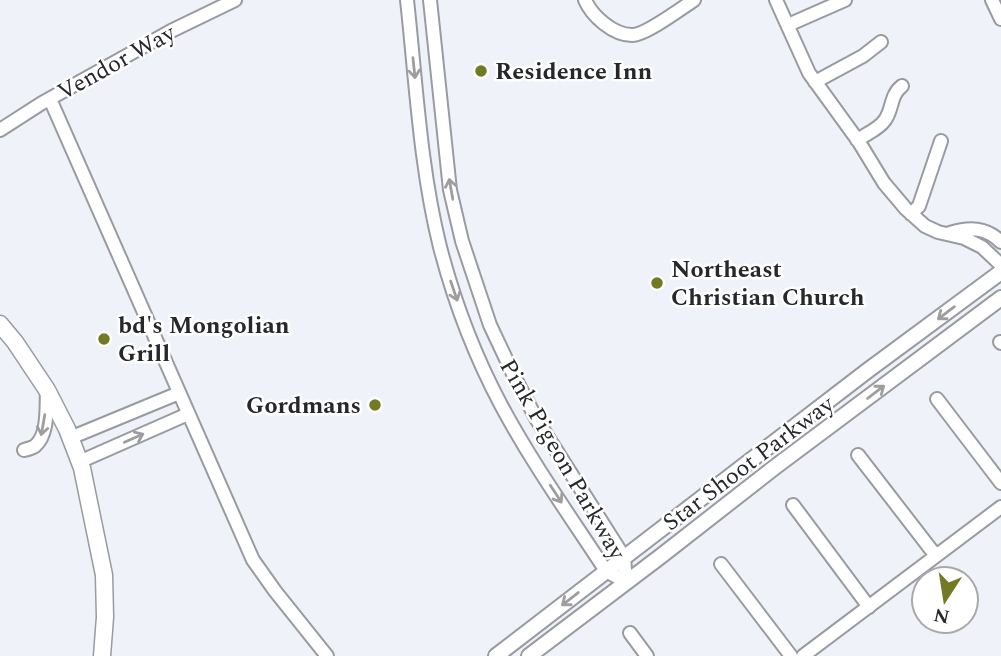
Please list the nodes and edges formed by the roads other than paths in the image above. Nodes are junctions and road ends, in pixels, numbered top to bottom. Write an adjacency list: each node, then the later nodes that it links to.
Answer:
1 (235, 0): 14 (street, Vendor Way)
2 (407, 0): 39 (street, Pink Pigeon Parkway, one-way to 39)
3 (430, 0): 37 (street, Pink Pigeon Parkway, one-way to 3)
4 (584, 0): 5 (street)
5 (694, 0)
6 (776, 0): 10 (street)
7 (845, 0): 10 (street)
8 (992, 0): 9 (street)
9 (1001, 19)
10 (788, 25): 12 (street)
11 (881, 42): 12 (street)
12 (815, 82): 16 (street)
13 (902, 86): 16 (street)
14 (50, 99): 15 (street, Vendor Way); 26 (street)
15 (0, 130)
16 (857, 140): 18 (street)
17 (941, 141): 18 (street)
18 (911, 214): 19 (street)
19 (950, 233): 20 (street); 21 (street)
20 (1001, 243)
21 (1001, 265)
22 (1001, 272): 37 (street, Star Shoot Parkway, one-way to 37)
23 (1001, 298): 40 (street, Star Shoot Parkway, one-way to 23)
24 (0, 324): 25 (main road)
25 (47, 390): 29 (main road); 30 (street, one-way to 30)
26 (179, 393): 28 (street); 29 (street)
27 (937, 399): 33 (street)
28 (188, 414): 32 (street, one-way to 28); 44 (street)
29 (70, 438): 32 (main road)
30 (24, 450)
31 (858, 454): 36 (street)
32 (79, 462): 43 (main road)
33 (1001, 483)
34 (793, 505): 41 (street)
35 (1001, 507): 36 (street)
36 (936, 556): 41 (street)
37 (624, 557): 39 (street, Star Shoot Parkway); 40 (street, Pink Pigeon Parkway)
38 (721, 564): 48 (street)
39 (606, 571): 40 (street, Pink Pigeon Parkway); 45 (street, Star Shoot Parkway, one-way to 45)
40 (626, 582): 46 (street, Star Shoot Parkway)
41 (869, 607): 49 (street)
42 (630, 633): 47 (street)
43 (102, 656)
44 (327, 656)
45 (496, 656)
46 (530, 656)
47 (647, 656)
48 (792, 656)
49 (803, 656)

